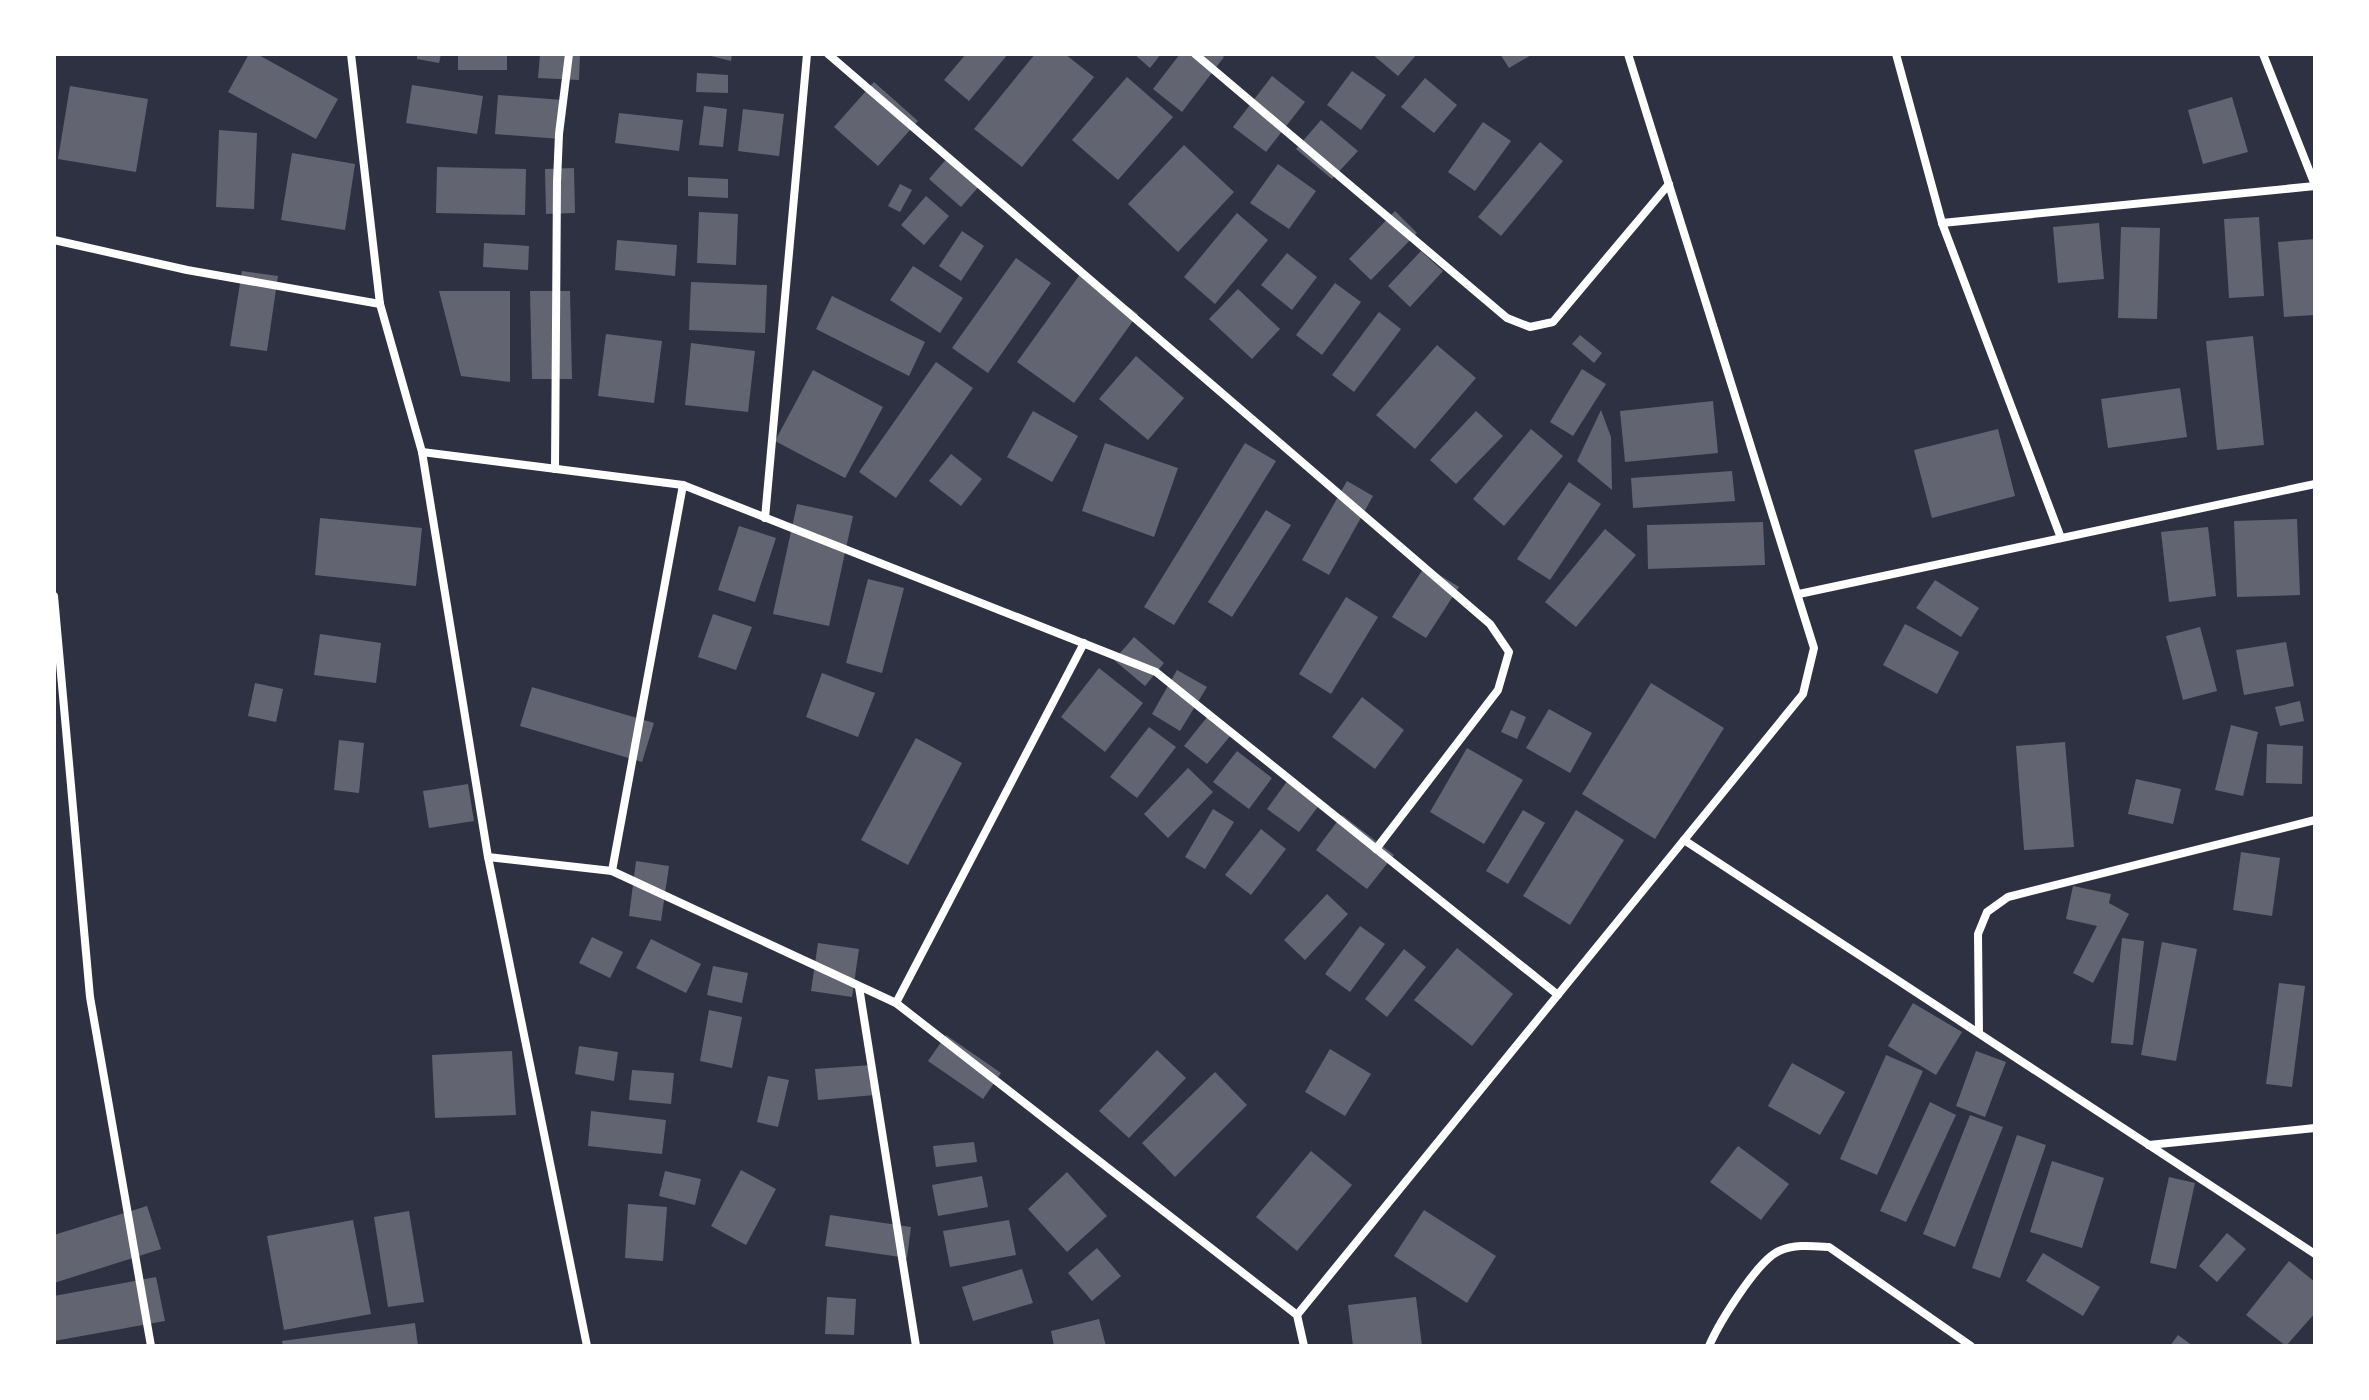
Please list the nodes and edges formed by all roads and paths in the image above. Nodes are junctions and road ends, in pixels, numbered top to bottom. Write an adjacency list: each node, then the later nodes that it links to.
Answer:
1 (351, 54): 13 (street)
2 (569, 54): 15 (street)
3 (807, 54): 18 (street)
4 (828, 54): 25 (street)
5 (1195, 54): 9 (street)
6 (1628, 54): 9 (street)
7 (1896, 54): 11 (street)
8 (2263, 54): 10 (street)
9 (1669, 184): 20 (street)
10 (2315, 185): 11 (street)
11 (1942, 223): 19 (street)
12 (54, 240): 13 (street)
13 (380, 304): 14 (street)
14 (422, 452): 15 (street); 26 (street)
15 (555, 469): 17 (street)
16 (2315, 484): 19 (street)
17 (683, 485): 18 (street); 27 (street)
18 (765, 518): 22 (street)
19 (2061, 538): 20 (street)
20 (1799, 594): 24 (street)
21 (54, 596): 36 (street)
22 (1084, 643): 25 (street); 30 (street)
23 (2315, 820): 31 (street)
24 (1684, 840): 29 (street); 31 (street)
25 (1376, 849): 29 (street)
26 (488, 857): 27 (street); 37 (street)
27 (612, 871): 28 (street)
28 (859, 987): 30 (street); 38 (street)
29 (1558, 995): 35 (street)
30 (896, 1003): 35 (street)
31 (1979, 1033): 33 (street)
32 (2315, 1128): 33 (street)
33 (2148, 1145): 34 (street)
34 (2315, 1254)
35 (1297, 1315): 39 (street)
36 (151, 1346)
37 (587, 1346)
38 (916, 1346)
39 (1304, 1346)
40 (1709, 1346): 41 (street)
41 (1971, 1346)

